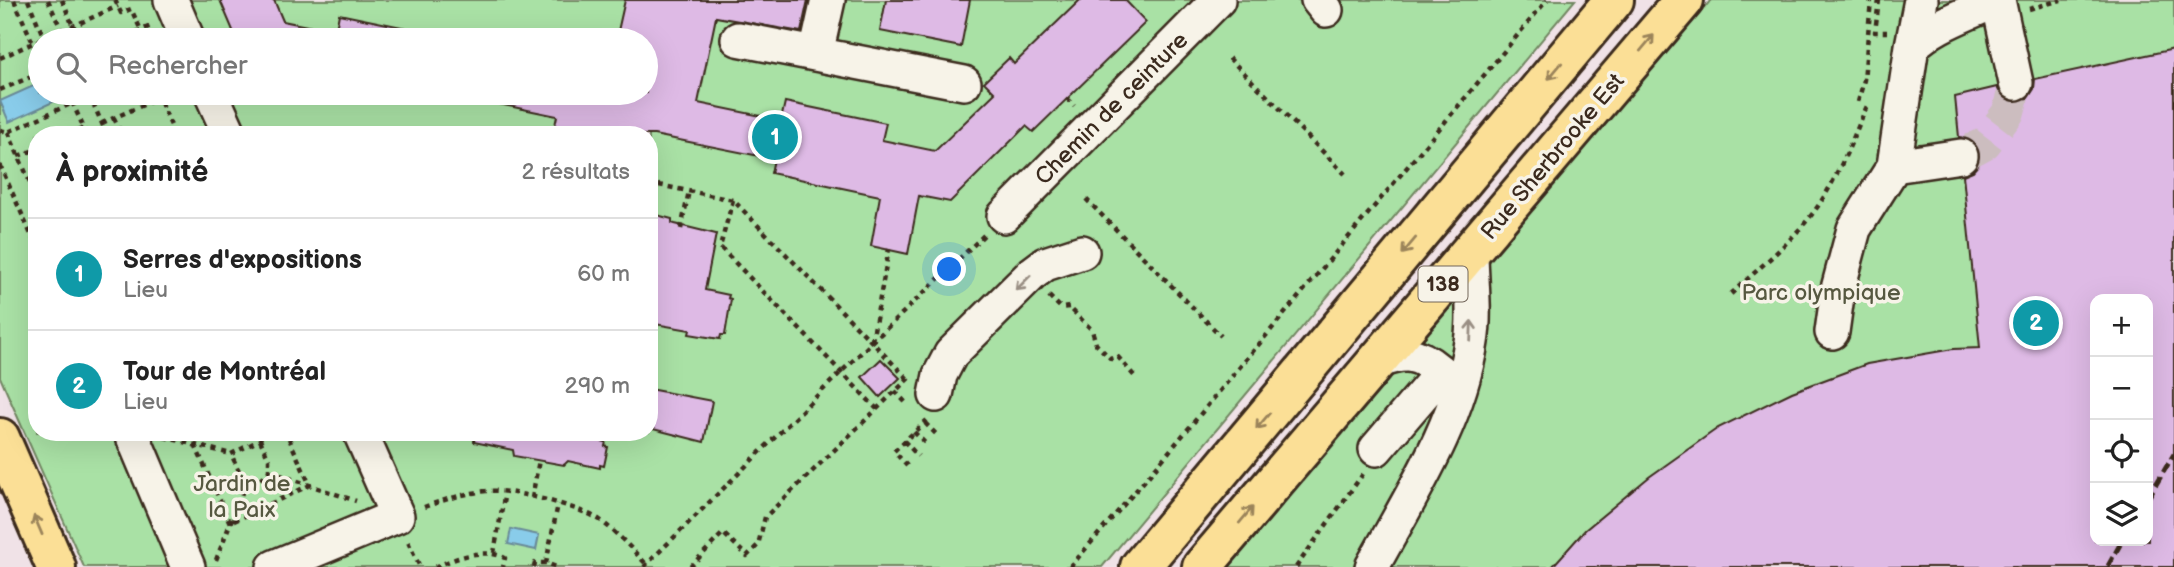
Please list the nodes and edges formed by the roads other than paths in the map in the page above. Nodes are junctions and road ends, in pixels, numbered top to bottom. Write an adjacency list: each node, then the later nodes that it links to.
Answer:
1 (828, 0): 11 (lane)
2 (1217, 0): 18 (lane, Chemin de ceinture)
3 (1614, 0): 33 (main road, 138, one-way to 33)
4 (1684, 0): 19 (main road, Rue Sherbrooke Est / 138, one-way to 4)
5 (1921, 0): 10 (lane)
6 (1997, 0): 10 (lane); 13 (lane)
7 (162, 13): 8 (lane)
8 (176, 28)
9 (738, 39): 11 (lane)
10 (1912, 46): 17 (lane)
11 (816, 54): 12 (lane)
12 (964, 83)
13 (2016, 83)
14 (216, 105): 15 (lane)
15 (226, 126)
16 (1961, 156): 17 (lane)
17 (1894, 166): 21 (lane)
18 (1004, 216)
19 (1471, 251): 22 (main road, Rue Sherbrooke Est / 138); 23 (lane, one-way to 19)
20 (1082, 252): 24 (lane, one-way to 24)
21 (1832, 332)
22 (1379, 361): 23 (lane); 34 (main road, Rue Sherbrooke Est / 138, one-way to 22)
23 (1449, 385): 28 (lane); 35 (lane)
24 (918, 394)
25 (0, 438): 29 (main road)
26 (146, 441): 31 (lane)
27 (372, 441): 32 (lane)
28 (1376, 449)
29 (10, 469): 30 (main road, one-way to 29)
30 (56, 567)
31 (188, 567)
32 (274, 567)
33 (1140, 567)
34 (1202, 567)
35 (1372, 567)

